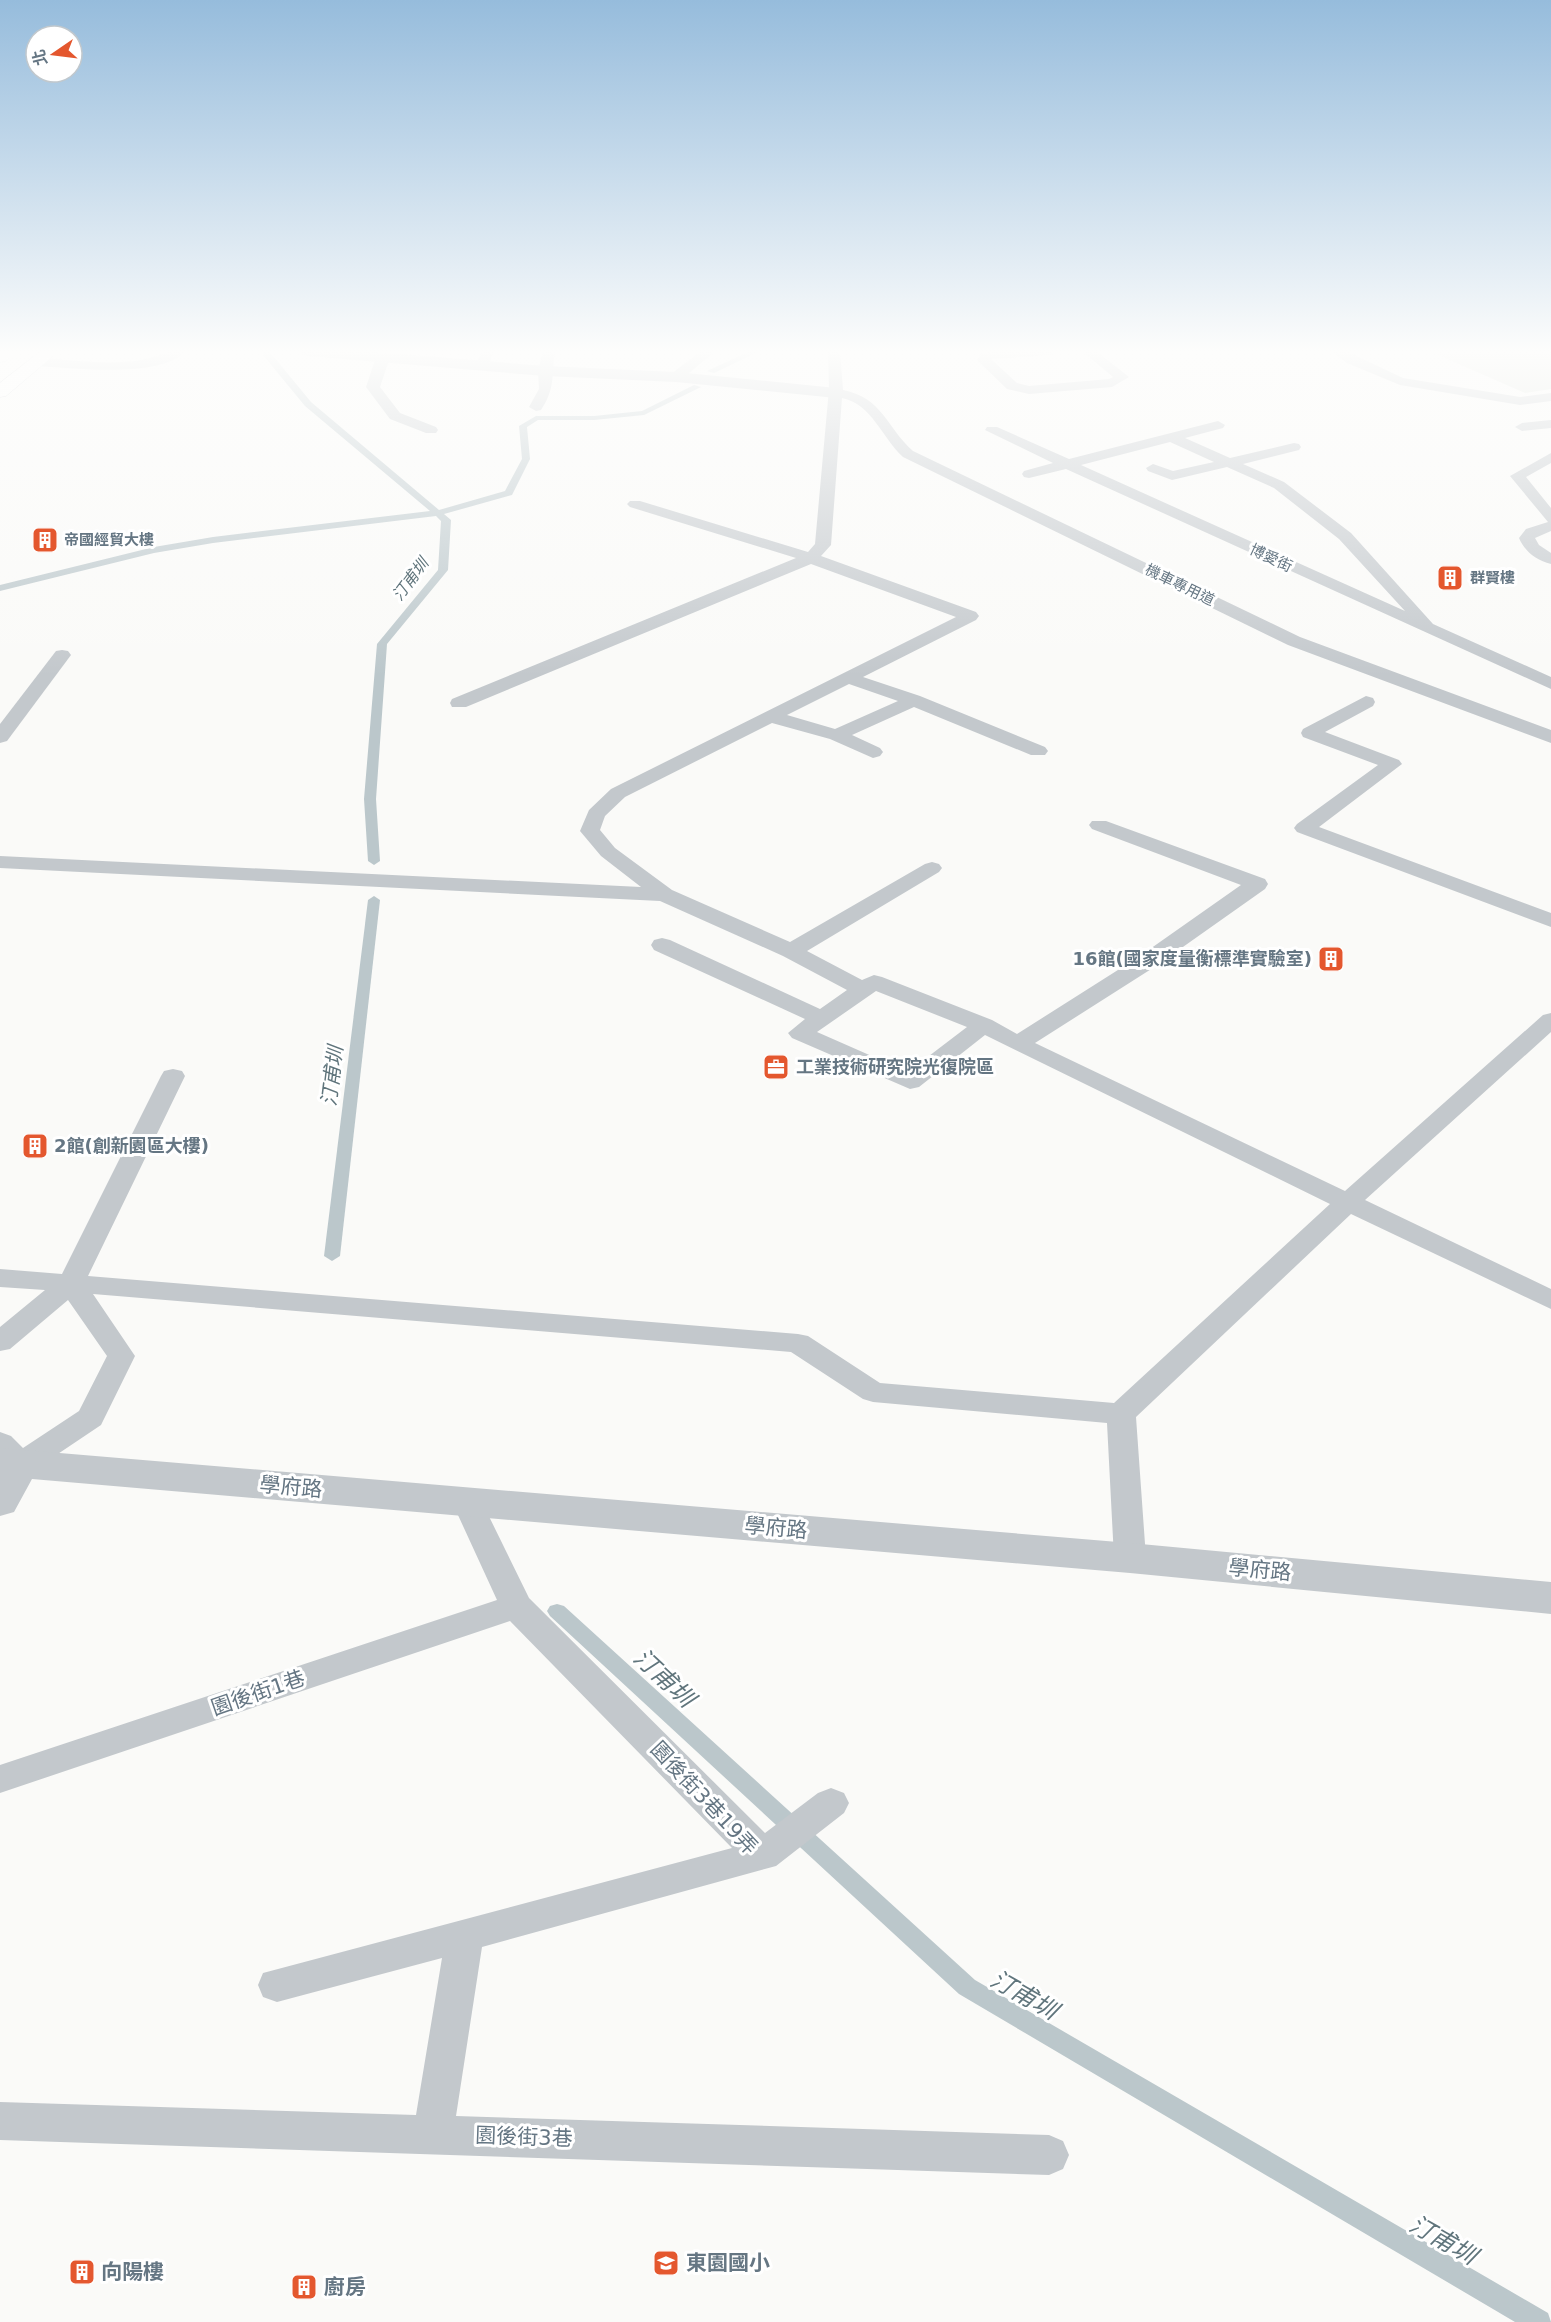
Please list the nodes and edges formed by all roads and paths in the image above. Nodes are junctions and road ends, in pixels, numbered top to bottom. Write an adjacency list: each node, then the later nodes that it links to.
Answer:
1 (830, 459): 15 (lane)
2 (919, 459): 27 (lane, 機車專用道)
3 (1057, 459): 9 (lane, 博愛街)
4 (1085, 459): 9 (lane)
5 (1222, 459): 8 (lane)
6 (1240, 459): 8 (lane)
7 (1548, 459): 13 (lane)
8 (1228, 462): 10 (lane); 17 (lane)
9 (1067, 464): 11 (lane); 17 (lane, 博愛街)
10 (1153, 468)
11 (1029, 474)
12 (635, 504): 15 (lane)
13 (1551, 518)
14 (1551, 526): 16 (lane)
15 (811, 558): 19 (lane); 23 (lane)
16 (1551, 559)
17 (1433, 632): 20 (lane, 博愛街)
18 (62, 655): 26 (lane)
19 (848, 678): 21 (lane); 24 (lane)
20 (1551, 684)
21 (915, 700): 25 (lane); 28 (lane)
22 (1366, 702): 34 (lane)
23 (459, 703)
24 (773, 717): 25 (lane); 33 (lane)
25 (837, 735): 29 (lane)
26 (0, 737)
27 (1551, 737)
28 (1038, 751)
29 (873, 752)
30 (1100, 825): 41 (lane)
31 (0, 862): 33 (lane)
32 (932, 868): 36 (lane)
33 (664, 895): 36 (lane)
34 (1551, 920)
35 (662, 945): 38 (lane)
36 (792, 951): 37 (lane)
37 (862, 989): 38 (lane); 40 (lane)
38 (821, 1018): 40 (lane)
39 (1551, 1020): 43 (lane)
40 (984, 1025): 41 (lane)
41 (1018, 1044): 43 (lane)
42 (172, 1076): 45 (lane)
43 (1348, 1203): 46 (lane); 48 (lane)
44 (0, 1278): 45 (lane)
45 (71, 1283): 47 (lane); 48 (lane); 49 (lane)
46 (1551, 1300)
47 (0, 1342)
48 (1121, 1414): 52 (lane)
49 (7, 1456): 50 (street); 51 (street, 學府路)
50 (0, 1502)
51 (466, 1502): 52 (street, 學府路); 54 (lane, 園後街3巷19弄)
52 (1130, 1557): 53 (street, 學府路)
53 (1551, 1598)
54 (516, 1606): 55 (lane, 園後街1巷); 57 (lane, 園後街3巷19弄)
55 (0, 1779)
56 (831, 1803): 57 (lane)
57 (763, 1855): 58 (lane, 園後街3巷19弄)
58 (465, 1935): 59 (lane, 園後街3巷19弄); 61 (lane)
59 (277, 1985)
60 (0, 2121): 61 (lane, 園後街3巷)
61 (433, 2134): 62 (lane, 園後街3巷)
62 (1049, 2155)

